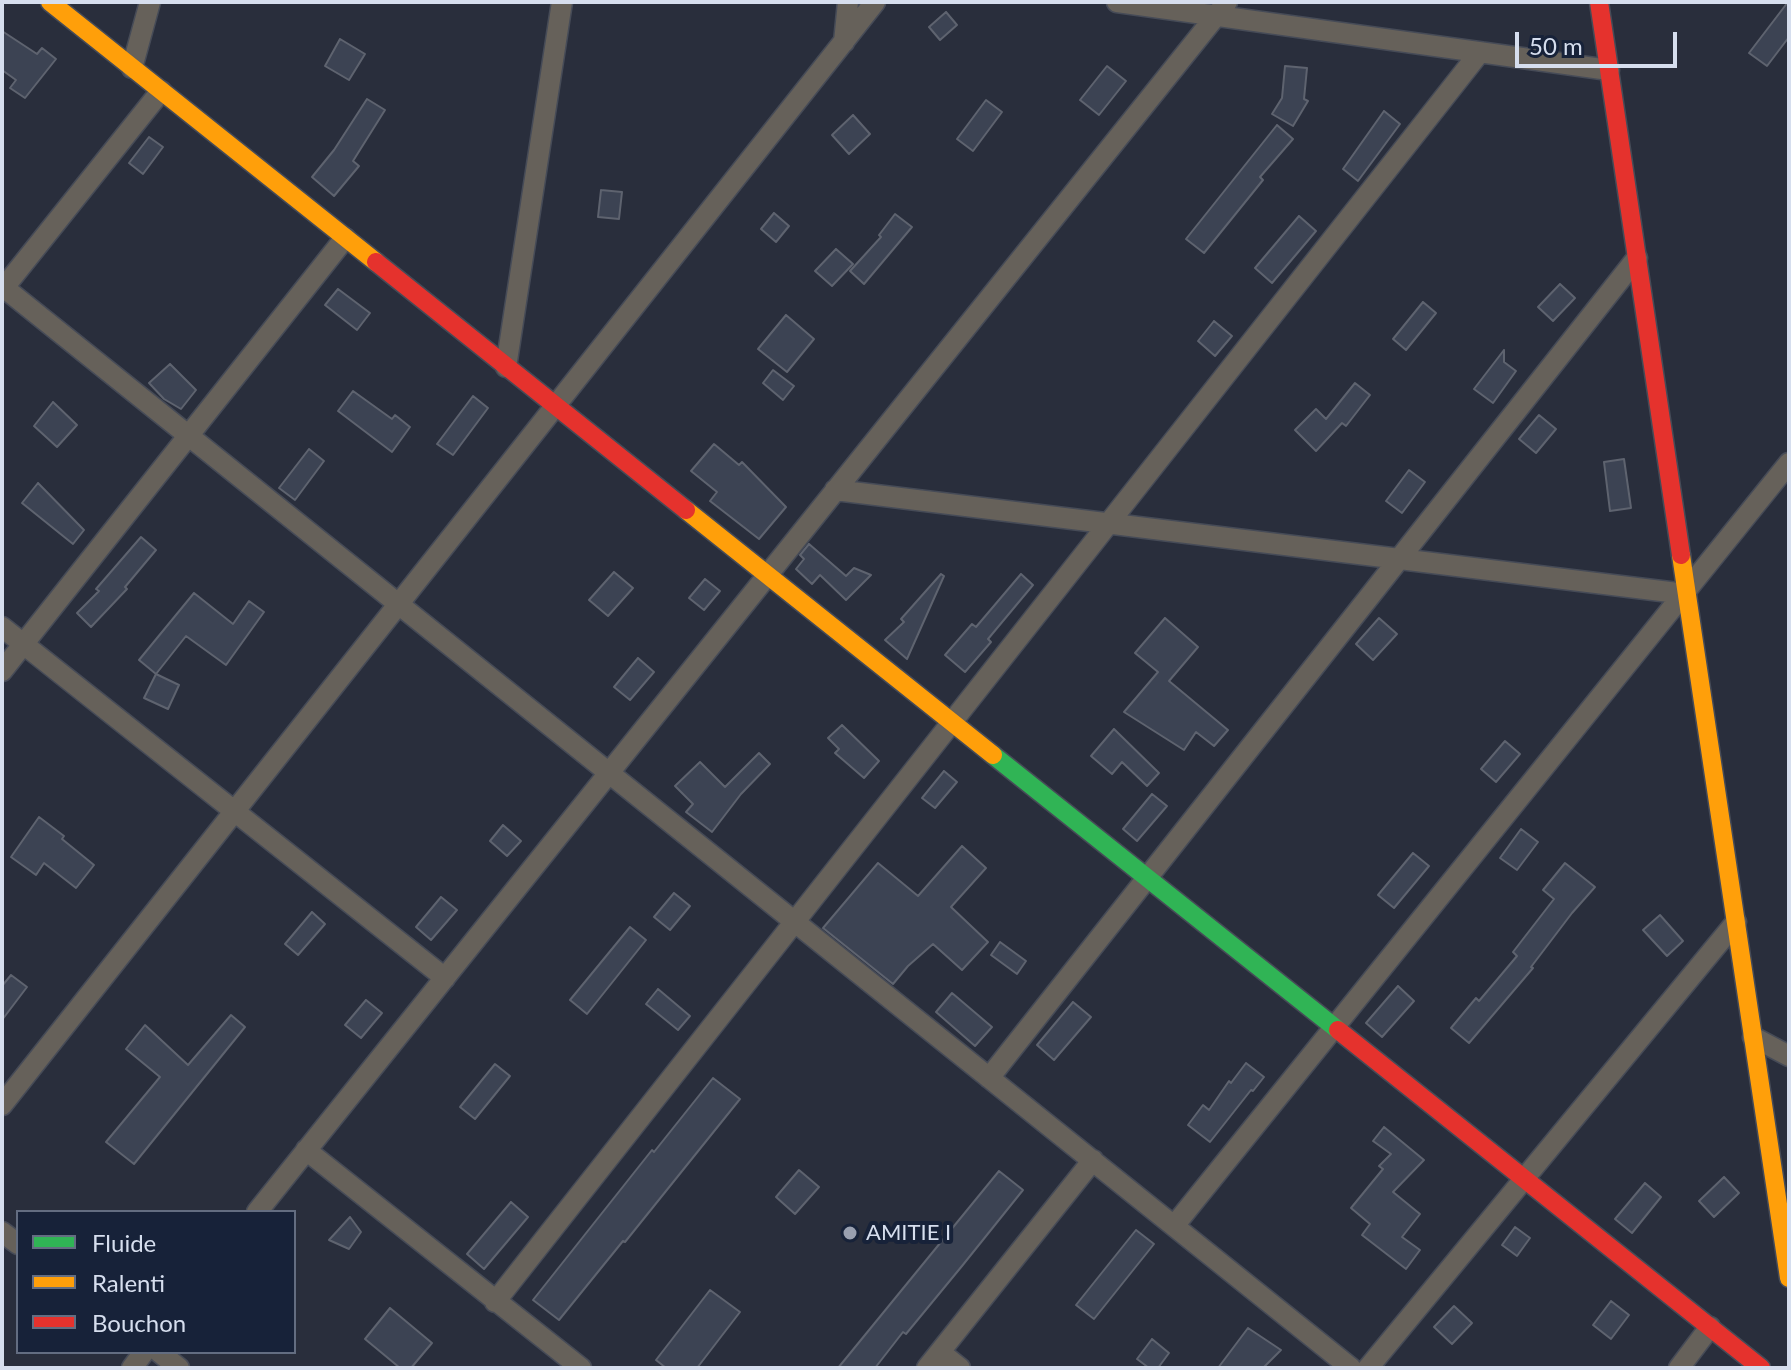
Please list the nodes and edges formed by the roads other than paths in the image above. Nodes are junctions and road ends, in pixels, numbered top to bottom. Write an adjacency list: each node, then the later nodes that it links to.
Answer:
1 (50, 2): 11 (street)
2 (150, 2): 11 (street)
3 (562, 2): 17 (street)
4 (848, 2): 9 (street)
5 (875, 2): 9 (street)
6 (1117, 2): 8 (street)
7 (1599, 2): 12 (street)
8 (1222, 9): 10 (street); 21 (street)
9 (844, 42): 18 (street)
10 (1480, 52): 12 (street); 22 (street)
11 (132, 68): 13 (street)
12 (1609, 70): 15 (street)
13 (161, 91): 14 (street); 16 (street)
14 (345, 238): 17 (street); 19 (street)
15 (1637, 258): 23 (street); 25 (street)
16 (3, 288): 19 (street)
17 (506, 367): 18 (street)
18 (555, 406): 24 (street); 26 (street)
19 (189, 435): 26 (street); 28 (street)
20 (1789, 463): 25 (street)
21 (835, 490): 22 (street); 24 (street)
22 (1109, 523): 23 (street); 30 (street)
23 (1399, 559): 25 (street); 33 (street)
24 (767, 575): 30 (street); 31 (street)
25 (1686, 594): 35 (street); 37 (street)
26 (398, 604): 31 (street); 32 (street)
27 (2, 627): 28 (street)
28 (23, 644): 29 (street); 32 (street)
29 (2, 671)
30 (952, 722): 33 (street); 34 (street)
31 (609, 773): 34 (street); 36 (street)
32 (234, 811): 36 (street); 41 (street)
33 (1147, 878): 37 (street); 40 (street)
34 (795, 922): 40 (street); 48 (street)
35 (1736, 922): 38 (street); 44 (street)
36 (445, 978): 42 (street)
37 (1334, 1028): 44 (street); 46 (street)
38 (1753, 1037): 39 (street); 47 (street)
39 (1789, 1056)
40 (989, 1078): 43 (street)
41 (2, 1105)
42 (306, 1150): 45 (street); 48 (street)
43 (1093, 1160): 46 (street); 51 (street)
44 (1524, 1179): 49 (street); 56 (street)
45 (259, 1210)
46 (1174, 1226): 55 (street)
47 (1789, 1278)
48 (495, 1302): 53 (street)
49 (1710, 1327): 57 (street); 58 (street)
50 (162, 1354): 52 (street)
51 (933, 1360): 54 (street)
52 (179, 1368)
53 (581, 1368)
54 (960, 1368)
55 (1351, 1368)
56 (1368, 1368)
57 (1679, 1368)
58 (1761, 1368)

